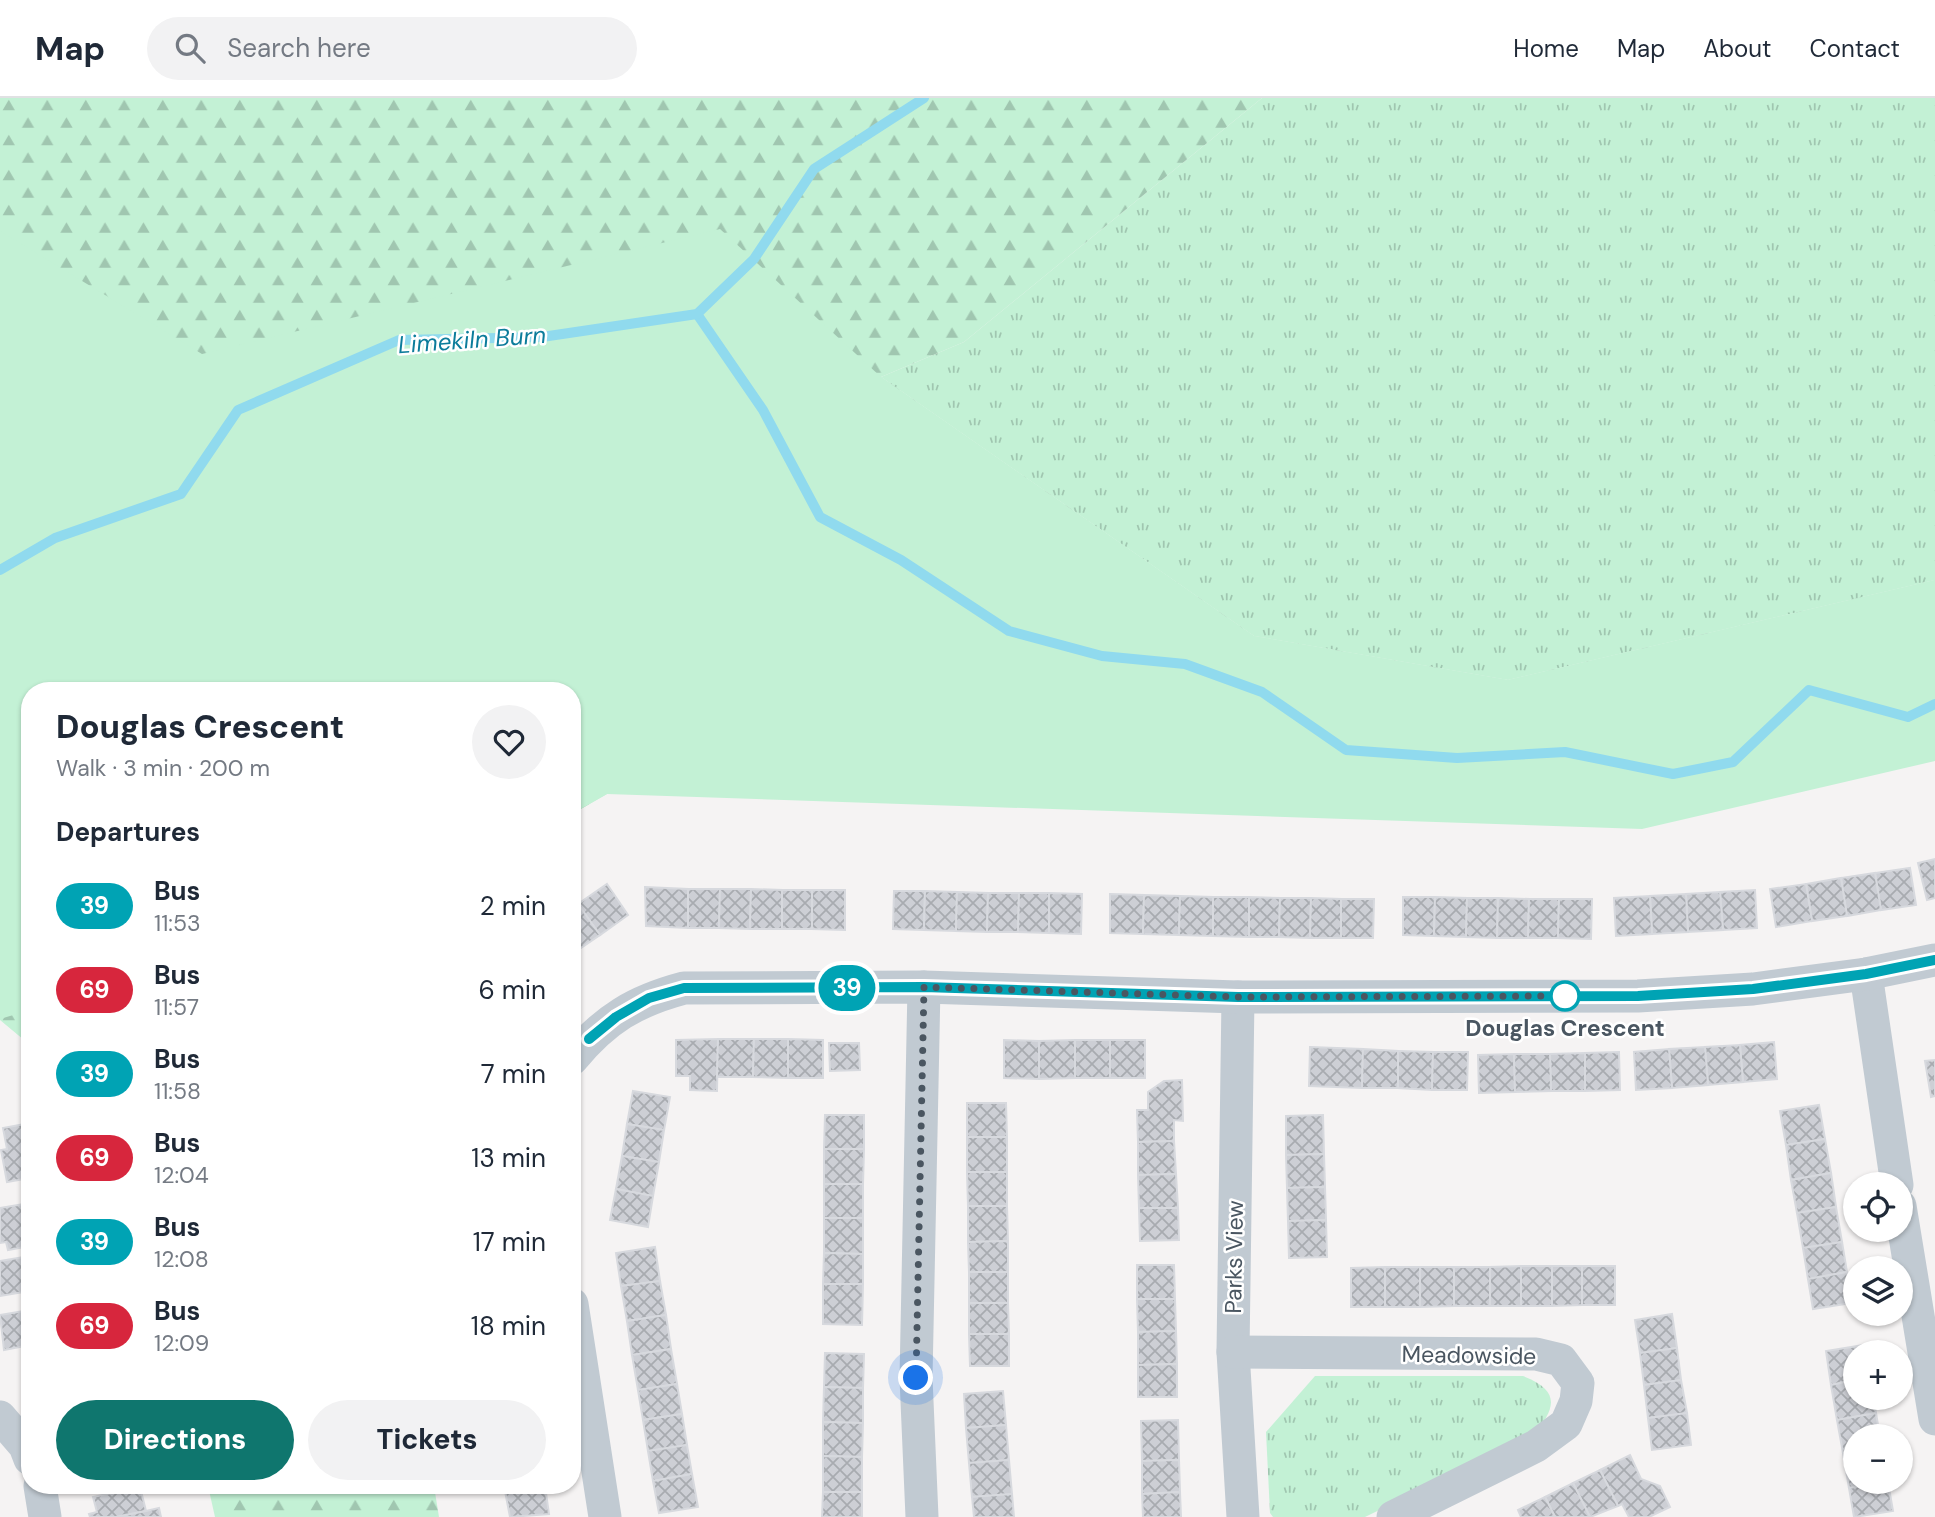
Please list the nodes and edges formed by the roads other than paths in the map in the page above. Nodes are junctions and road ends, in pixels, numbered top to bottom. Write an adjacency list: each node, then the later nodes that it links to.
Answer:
1 (1935, 960): 2 (street)
2 (1866, 974): 4 (street); 6 (street)
3 (924, 987): 4 (street); 5 (street); 17 (street)
4 (1238, 997): 9 (street, Parks View)
5 (581, 1048)
6 (1895, 1172)
7 (1909, 1242): 8 (street)
8 (1926, 1309): 12 (street)
9 (1233, 1352): 18 (street, Parks View); 19 (street, Meadowside)
10 (581, 1360): 16 (street)
11 (0, 1417): 13 (street)
12 (1935, 1419)
13 (21, 1441)
14 (41, 1494): 15 (street)
15 (45, 1517)
16 (606, 1517)
17 (922, 1517)
18 (1243, 1517)
19 (1393, 1517)

